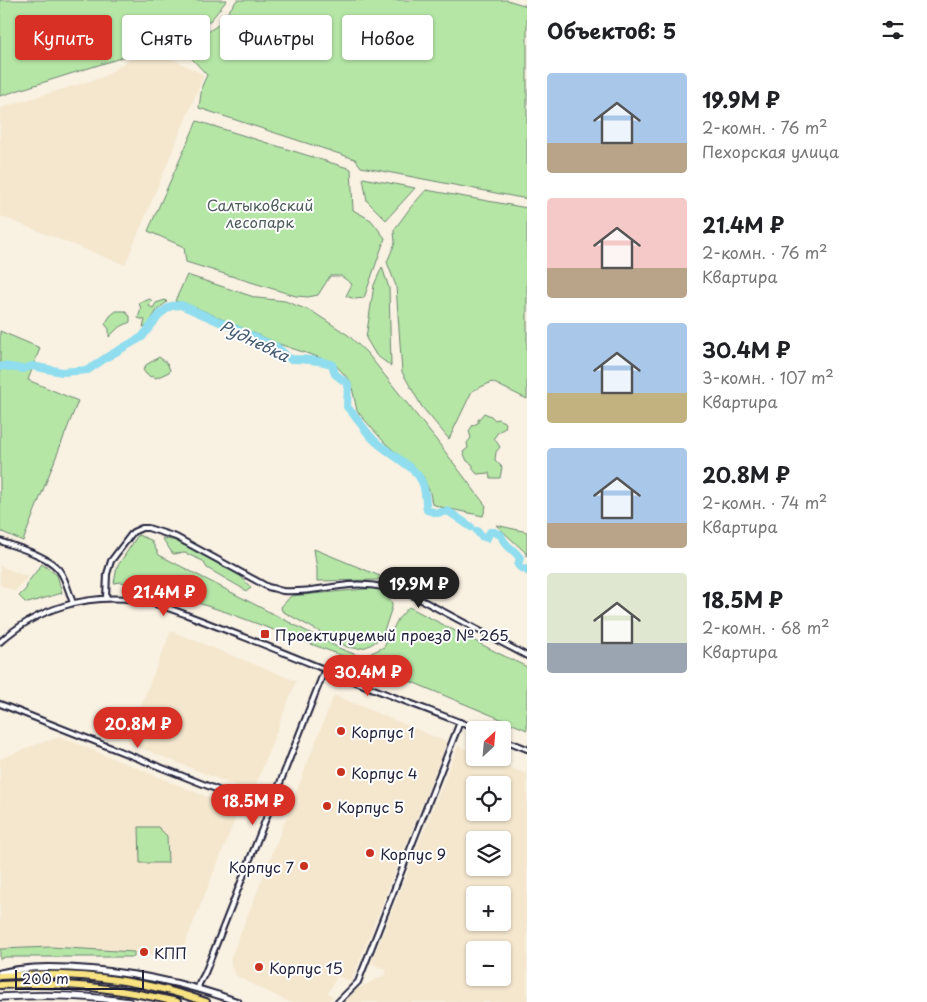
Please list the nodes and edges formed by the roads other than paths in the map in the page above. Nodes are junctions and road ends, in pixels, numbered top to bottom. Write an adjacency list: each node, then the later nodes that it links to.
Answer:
1 (0, 541): 3 (street)
2 (106, 598): 3 (street); 5 (street); 6 (street)
3 (73, 603): 4 (street)
4 (0, 642)
5 (527, 656)
6 (325, 669): 8 (street); 12 (street)
7 (0, 704): 12 (street)
8 (460, 722): 9 (street); 21 (street)
9 (466, 724)
10 (511, 743): 11 (street)
11 (527, 749)
12 (270, 810): 15 (street)
13 (0, 974): 15 (street); 19 (highway)
14 (0, 986): 18 (highway)
15 (198, 989): 20 (street)
16 (0, 997): 17 (main road)
17 (130, 1002)
18 (177, 1002)
19 (206, 1002)
20 (238, 1002)
21 (338, 1002)

